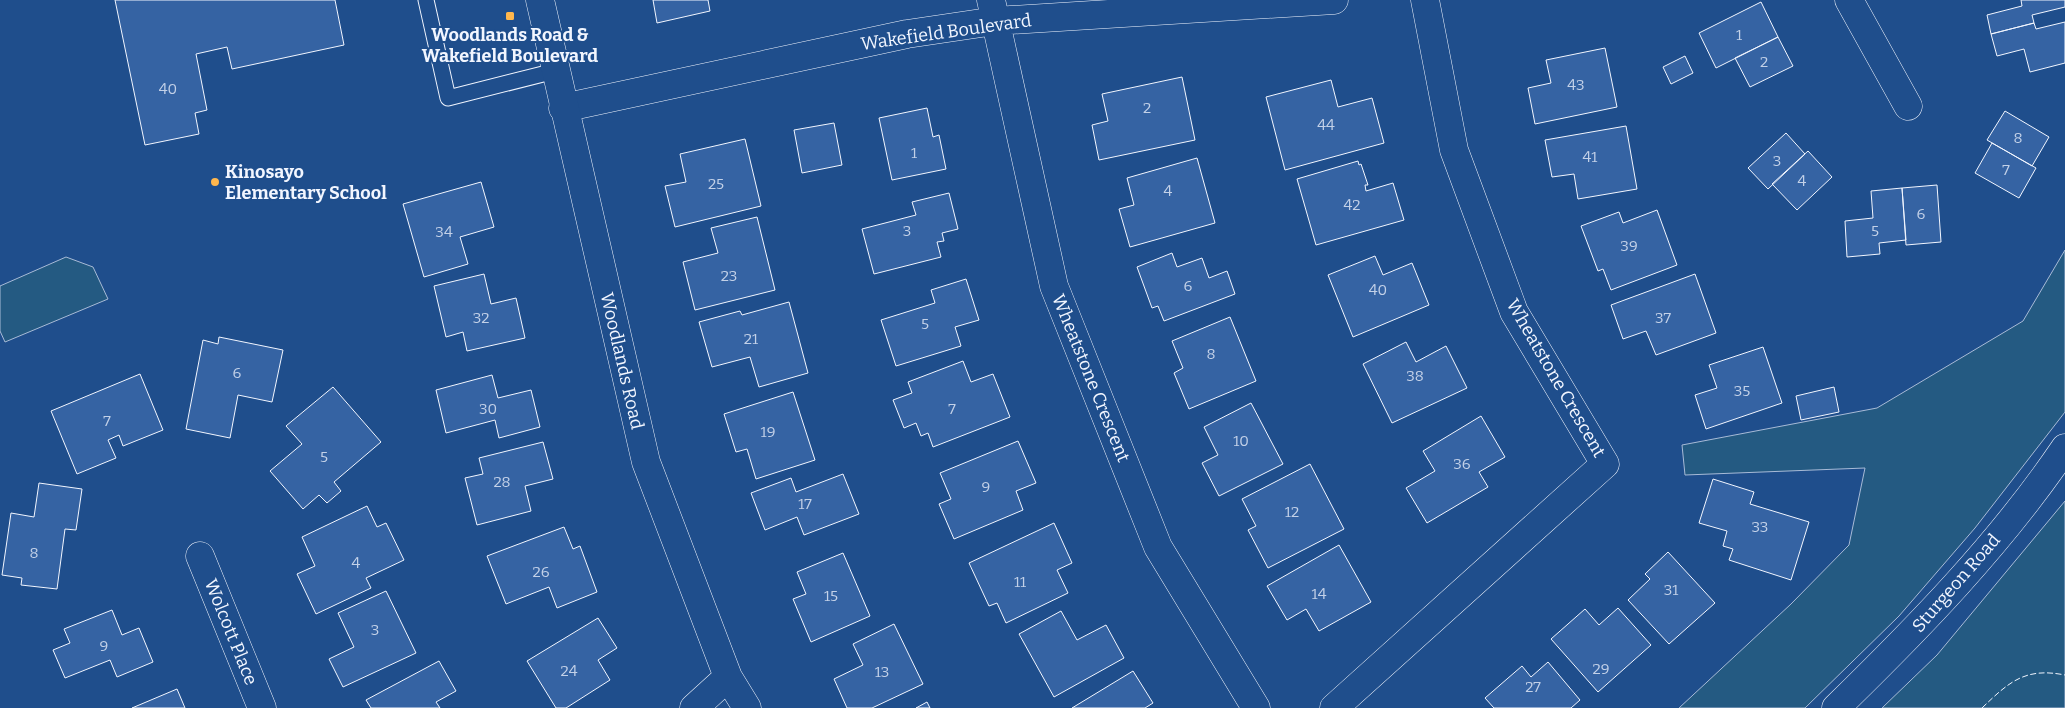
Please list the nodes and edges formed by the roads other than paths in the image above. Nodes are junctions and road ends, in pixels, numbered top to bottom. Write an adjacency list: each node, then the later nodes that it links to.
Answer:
1 (426, 0): 7 (lane)
2 (540, 0): 7 (street, Woodlands Road)
3 (1334, 0): 6 (street, Wakefield Boulevard)
4 (1425, 0): 17 (street, Wheatstone Crescent)
5 (1849, 0): 8 (street)
6 (993, 11): 9 (street, Wakefield Boulevard); 16 (street, Wheatstone Crescent)
7 (555, 71): 9 (street, Woodlands Road)
8 (1908, 106)
9 (563, 108): 12 (street, Woodlands Road)
10 (2065, 448): 18 (street, Sturgeon Road)
11 (200, 556): 13 (street, Wolcott Place)
12 (728, 677): 14 (street); 15 (street, Woodlands Road)
13 (262, 708)
14 (694, 708)
15 (747, 708)
16 (1256, 708)
17 (1334, 708)
18 (1836, 708)

